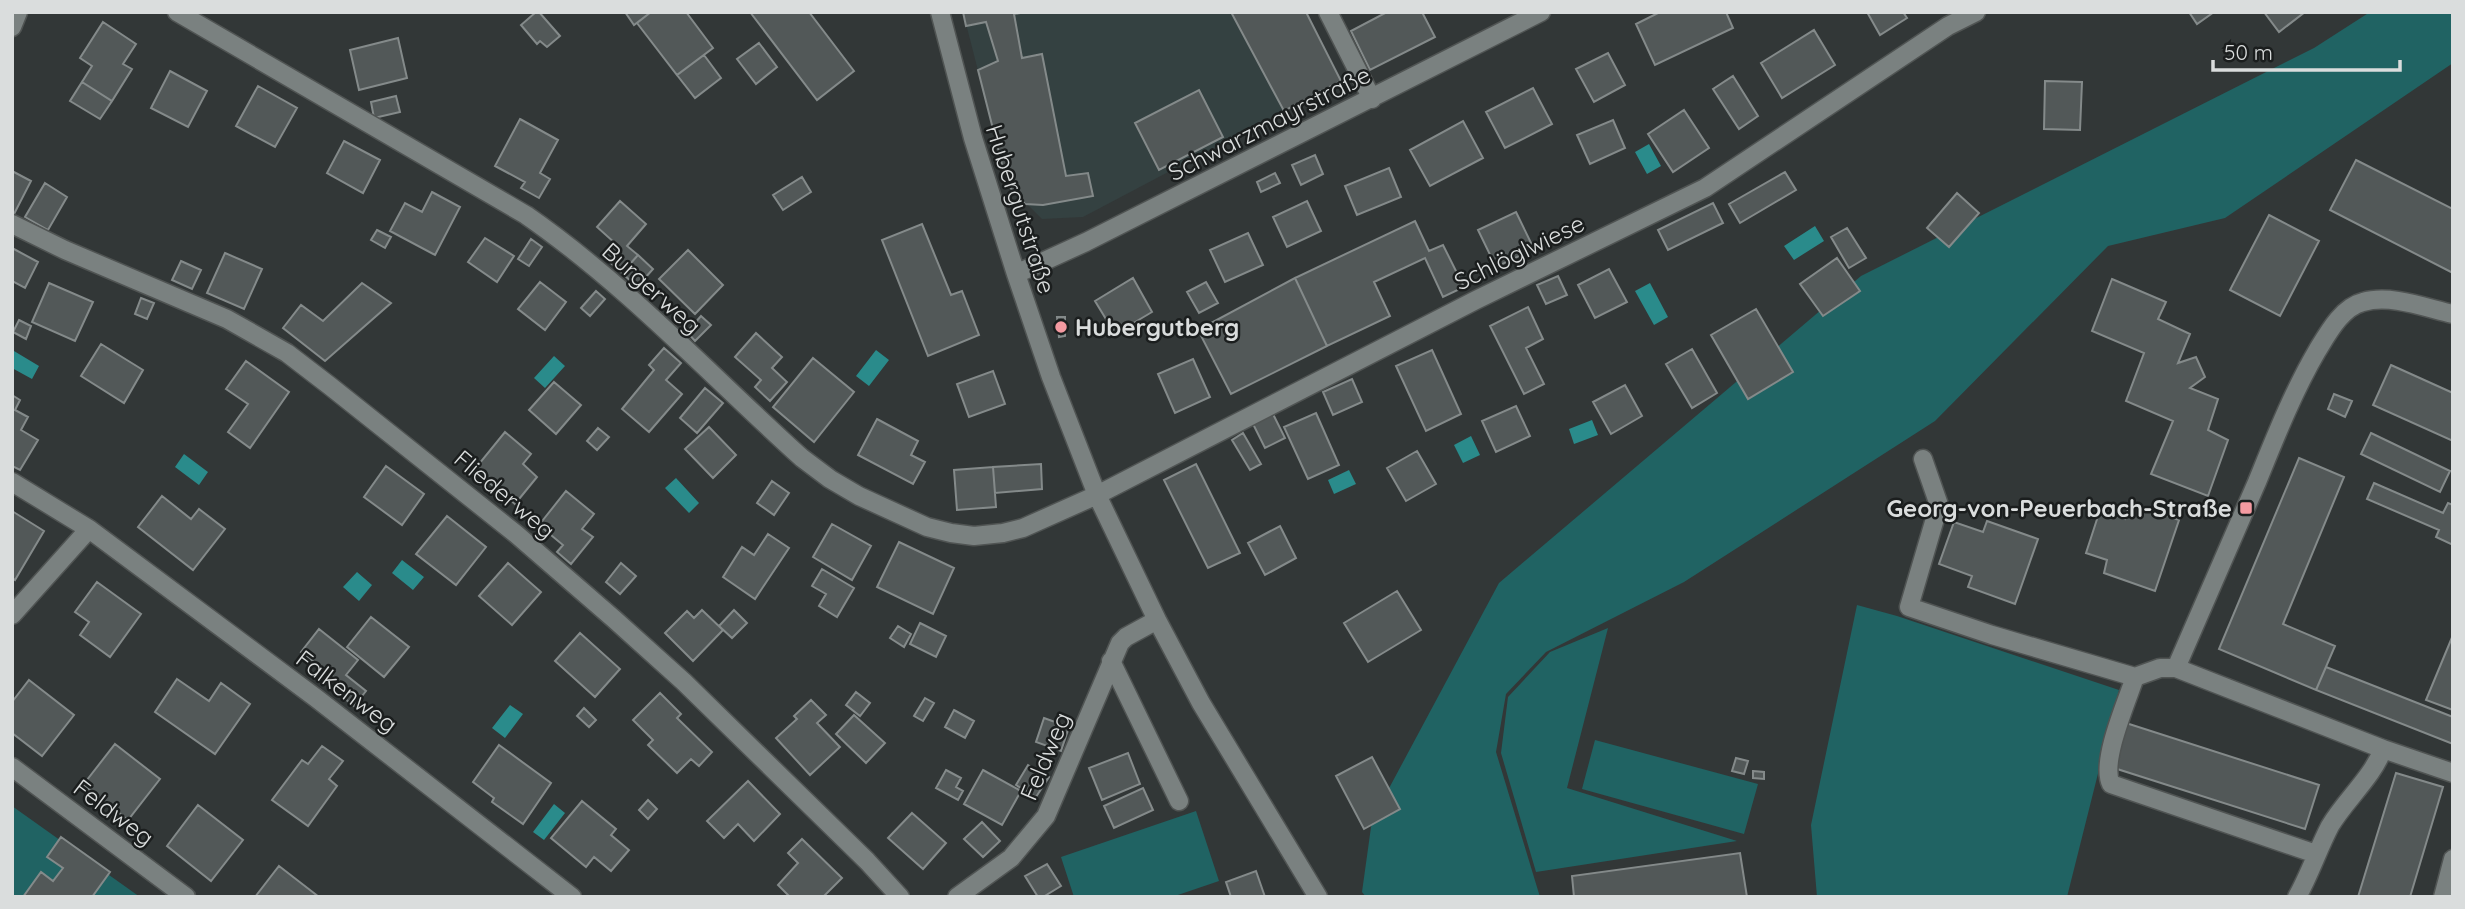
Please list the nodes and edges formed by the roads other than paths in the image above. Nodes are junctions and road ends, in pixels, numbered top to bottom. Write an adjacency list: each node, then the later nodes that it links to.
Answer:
1 (18, 12): 8 (street)
2 (177, 12): 15 (street, Burgerweg)
3 (940, 12): 11 (street, Hubergutstraße)
4 (1328, 12): 9 (street)
5 (1541, 12): 9 (street, Schwarzmayrstraße)
6 (1976, 12): 7 (street, Schlöglwiese)
7 (1945, 19): 15 (street, Schlöglwiese)
8 (12, 27)
9 (1372, 99): 11 (street, Schwarzmayrstraße)
10 (12, 224): 30 (street, Fliederweg)
11 (1016, 274): 15 (street, Hubergutstraße)
12 (2453, 314): 20 (street)
13 (1923, 459): 21 (street)
14 (12, 482): 16 (street, Falkenweg)
15 (1097, 495): 18 (street, Hubergutstraße)
16 (89, 530): 17 (street); 29 (street, Falkenweg)
17 (12, 615)
18 (1157, 620): 19 (street, Feldweg); 32 (street, Hubergutstraße)
19 (1111, 661): 25 (street); 31 (street, Feldweg)
20 (2176, 668): 21 (street); 22 (street)
21 (2135, 677): 26 (street)
22 (2383, 748): 24 (street); 26 (street)
23 (12, 767): 28 (street, Feldweg)
24 (2453, 773)
25 (1179, 801)
26 (2316, 854): 33 (street)
27 (2453, 859): 34 (street)
28 (186, 897)
29 (572, 897)
30 (900, 897)
31 (957, 897)
32 (1318, 897)
33 (2297, 897)
34 (2442, 897)

